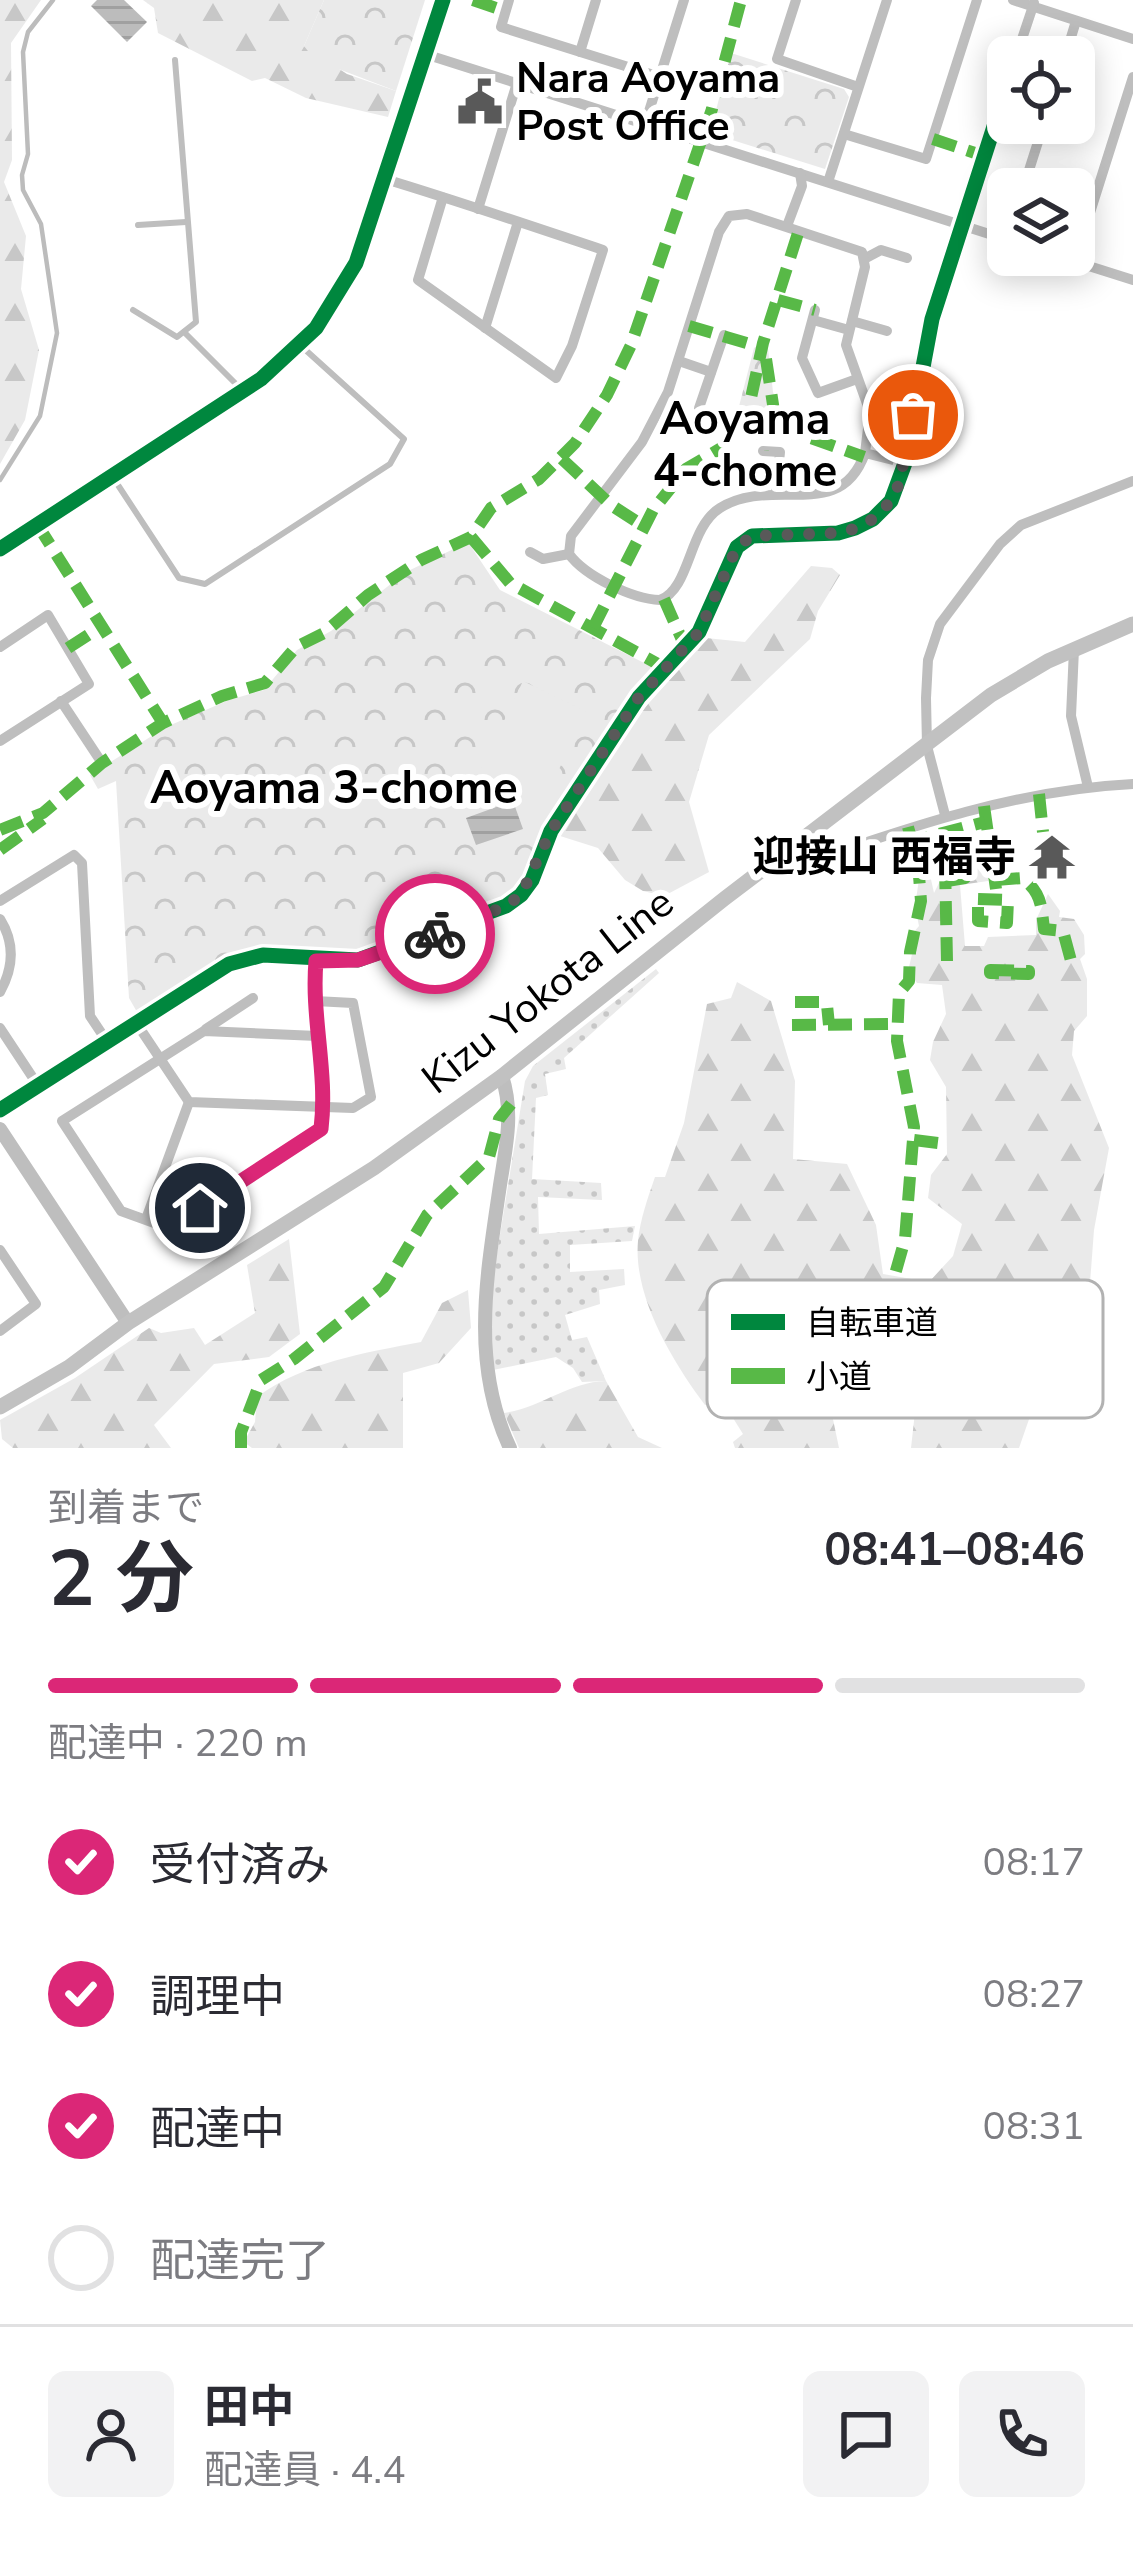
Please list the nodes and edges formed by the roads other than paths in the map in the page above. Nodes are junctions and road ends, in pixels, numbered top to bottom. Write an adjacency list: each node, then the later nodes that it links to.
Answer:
1 (442, 0): 15 (street)
2 (509, 0): 14 (street)
3 (596, 0): 14 (street)
4 (684, 0): 17 (street)
5 (796, 0): 20 (street)
6 (887, 0): 20 (street)
7 (977, 0): 22 (street)
8 (1012, 0): 9 (street)
9 (1034, 3): 10 (street); 11 (street)
10 (1076, 20): 12 (street); 13 (street)
11 (1023, 36)
12 (1071, 36)
13 (1133, 39)
14 (580, 52): 17 (street)
15 (425, 54): 19 (street); 25 (street)
16 (175, 60): 30 (lane)
17 (660, 77): 21 (street)
18 (1133, 77): 28 (street)
19 (517, 83): 21 (street); 29 (street)
20 (859, 87): 22 (street)
21 (645, 124): 24 (street)
22 (844, 134): 26 (street)
23 (988, 144): 33 (street)
24 (800, 173): 26 (street); 34 (street)
25 (385, 179): 27 (street); 46 (street)
26 (829, 182): 33 (street)
27 (443, 197): 29 (street); 42 (street)
28 (1095, 197)
29 (478, 209): 31 (street)
30 (186, 222): 32 (lane); 44 (lane)
31 (518, 222): 42 (street); 42 (street)
32 (137, 225)
33 (962, 225): 35 (street); 54 (street)
34 (788, 226): 37 (street); 47 (street)
35 (987, 233)
36 (907, 258): 37 (street)
37 (864, 259): 41 (street)
38 (1095, 268): 39 (street)
39 (1133, 280)
40 (133, 310): 44 (lane)
41 (850, 325): 43 (street); 49 (street); 49 (street)
42 (485, 328)
43 (887, 331)
44 (184, 332): 50 (lane)
45 (724, 335): 48 (street)
46 (300, 345): 50 (street); 55 (lane)
47 (679, 361): 48 (street); 60 (street)
48 (711, 372): 51 (street)
49 (857, 379): 53 (street)
50 (242, 390): 55 (street)
51 (699, 408)
52 (763, 451): 57 (street)
53 (865, 453): 54 (street); 57 (street)
54 (904, 463): 74 (street)
55 (112, 476): 58 (street)
56 (1133, 481): 66 (street)
57 (776, 494): 60 (street)
58 (0, 549)
59 (530, 551): 60 (street)
60 (569, 554)
61 (1133, 624): 63 (main road, Kizu Yokota Line)
62 (0, 647): 64 (street)
63 (1074, 649): 66 (main road, Kizu Yokota Line); 69 (street)
64 (62, 701): 65 (street); 67 (street)
65 (0, 741)
66 (927, 746): 70 (street); 71 (main road, Kizu Yokota Line)
67 (102, 763)
68 (1133, 784): 69 (street)
69 (1088, 787): 70 (street)
70 (945, 815): 71 (street)
71 (774, 860): 84 (main road, Kizu Yokota Line)
72 (0, 902): 82 (street)
73 (0, 919): 75 (street)
74 (316, 961): 77 (street); 78 (street)
75 (0, 992)
76 (253, 998): 80 (street)
77 (315, 1001): 81 (street); 87 (street)
78 (134, 1021): 82 (street); 83 (street)
79 (0, 1028): 85 (street)
80 (204, 1030): 81 (street); 83 (street)
81 (317, 1036): 87 (street)
82 (106, 1040): 85 (street)
83 (160, 1058): 86 (street); 90 (street)
84 (502, 1076): 92 (main road, Kizu Yokota Line); 95 (street)
85 (37, 1084): 88 (street)
86 (189, 1102): 87 (street); 90 (street)
87 (323, 1109): 90 (street)
88 (0, 1110)
89 (0, 1129): 92 (street)
90 (146, 1219)
91 (0, 1250): 93 (street)
92 (128, 1323): 94 (main road, Kizu Yokota Line)
93 (0, 1331)
94 (0, 1407)
95 (510, 1448)

